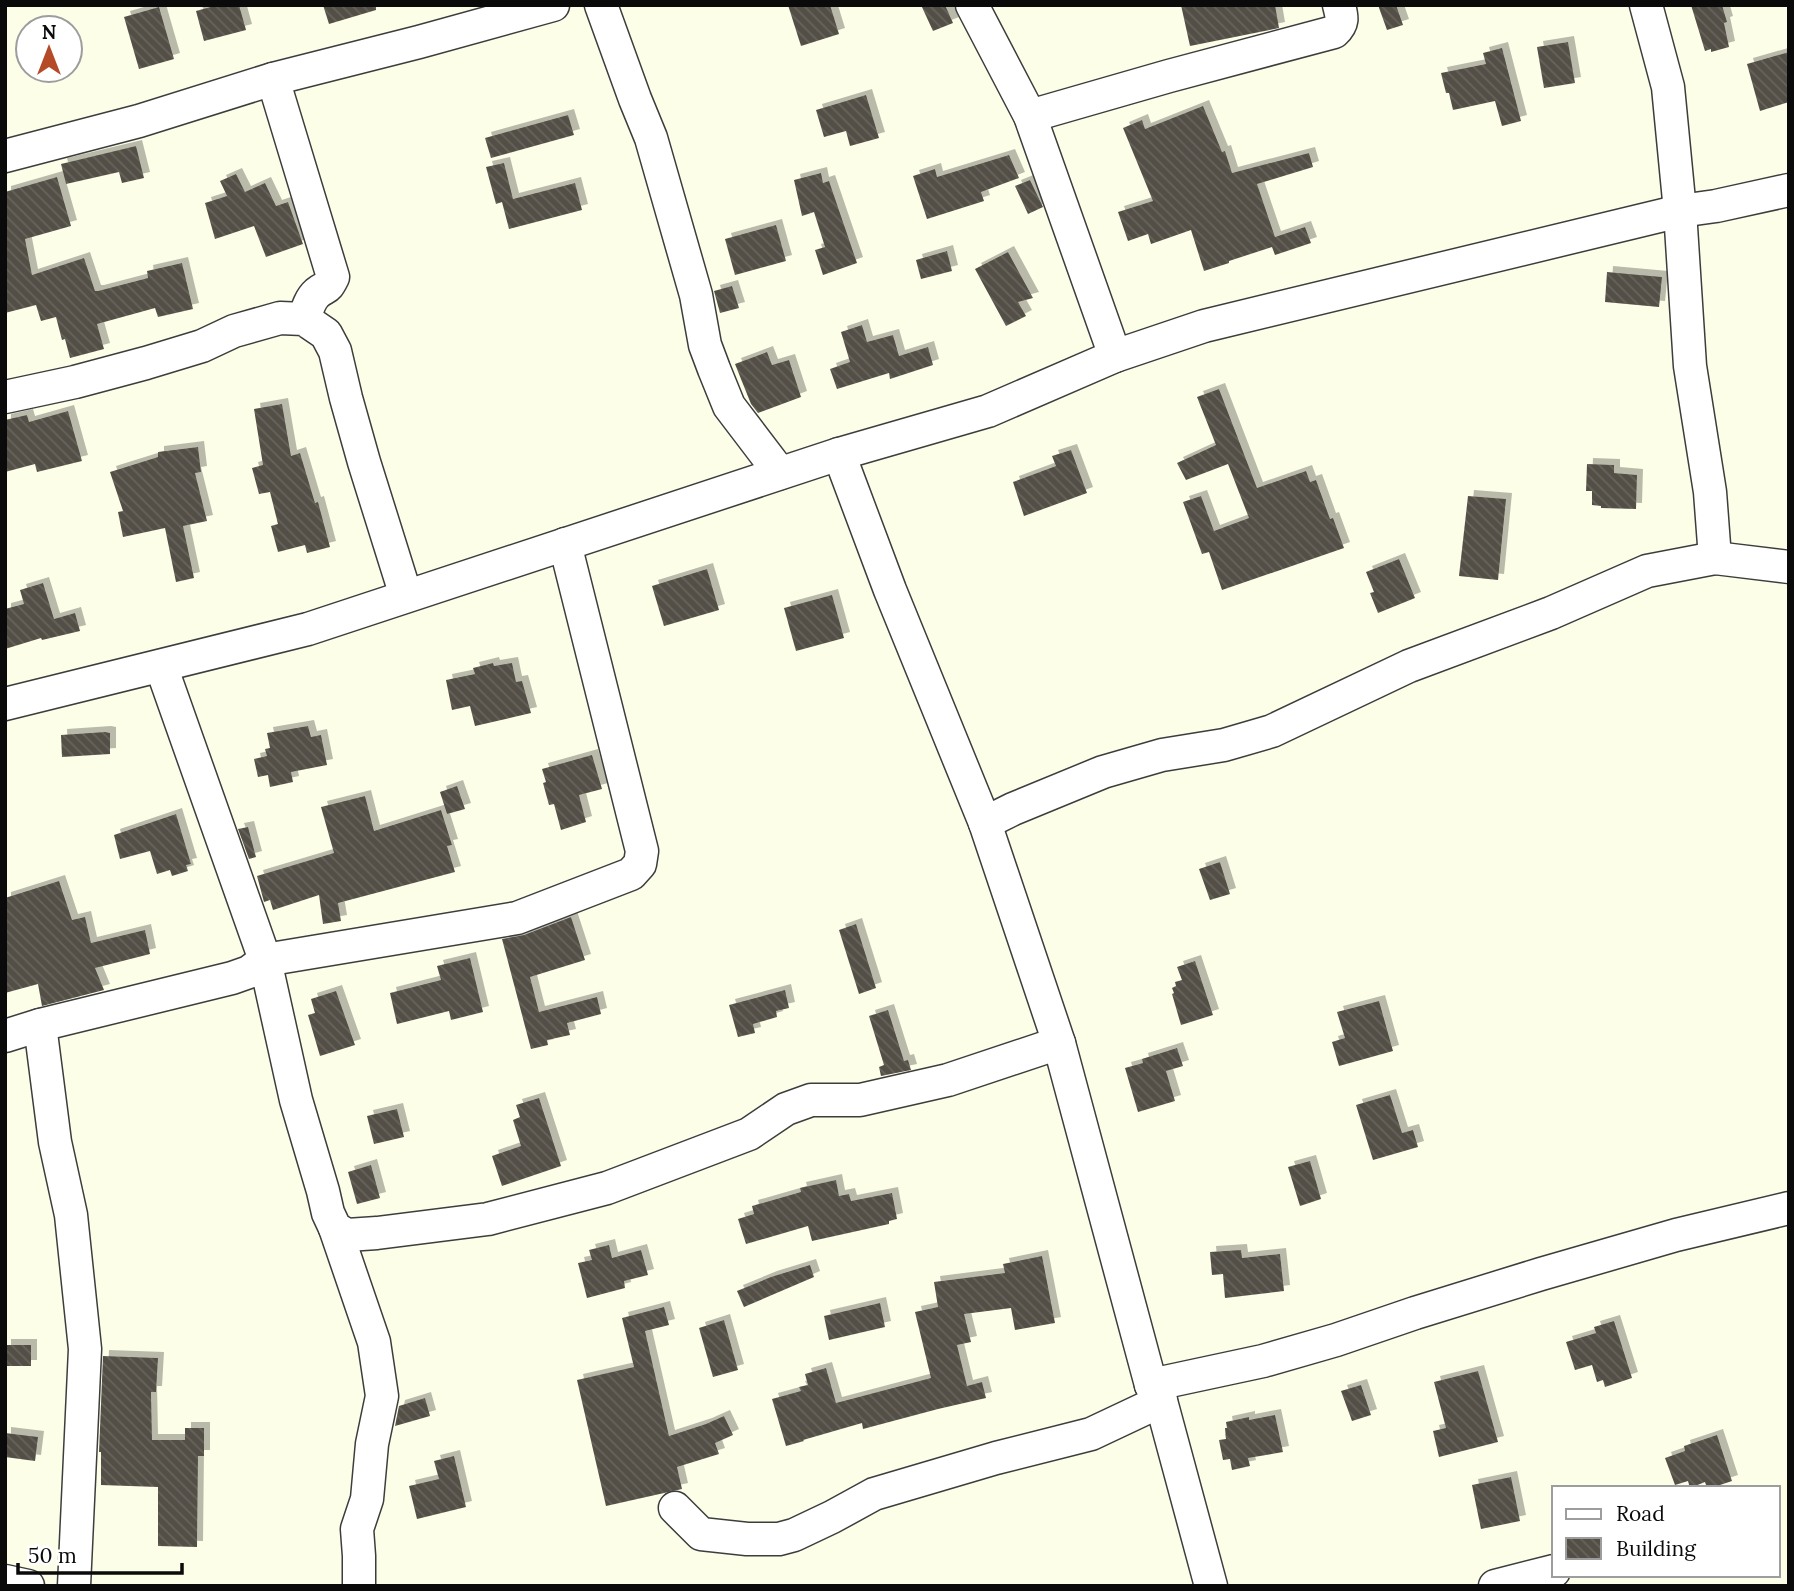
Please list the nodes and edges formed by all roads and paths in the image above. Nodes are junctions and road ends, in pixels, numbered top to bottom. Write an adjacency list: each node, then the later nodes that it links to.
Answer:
1 (553, 5): 6 (street)
2 (601, 5): 15 (street)
3 (972, 5): 7 (street)
4 (1339, 5): 7 (street)
5 (1646, 5): 10 (street)
6 (273, 79): 8 (street); 11 (street)
7 (1030, 116): 12 (street)
8 (5, 156)
9 (1789, 190): 10 (street)
10 (1680, 211): 12 (street); 17 (street)
11 (304, 319): 13 (street); 19 (street)
12 (1115, 356): 14 (street)
13 (5, 397)
14 (839, 454): 15 (street); 22 (street)
15 (780, 473): 16 (street)
16 (565, 544): 19 (street); 23 (street)
17 (1715, 558): 18 (street); 22 (street)
18 (1789, 567)
19 (406, 596): 20 (street)
20 (161, 666): 21 (street); 23 (street)
21 (5, 704)
22 (985, 824): 26 (street)
23 (265, 960): 24 (street); 28 (street)
24 (40, 1026): 25 (street); 34 (street)
25 (5, 1036)
26 (1059, 1043): 28 (street); 29 (street)
27 (1789, 1208): 29 (street)
28 (335, 1228): 35 (street)
29 (1156, 1393): 30 (street); 36 (street)
30 (675, 1508)
31 (1552, 1572): 37 (street)
32 (5, 1581): 33 (street)
33 (28, 1586)
34 (74, 1586)
35 (359, 1586)
36 (1211, 1586)
37 (1495, 1586)

